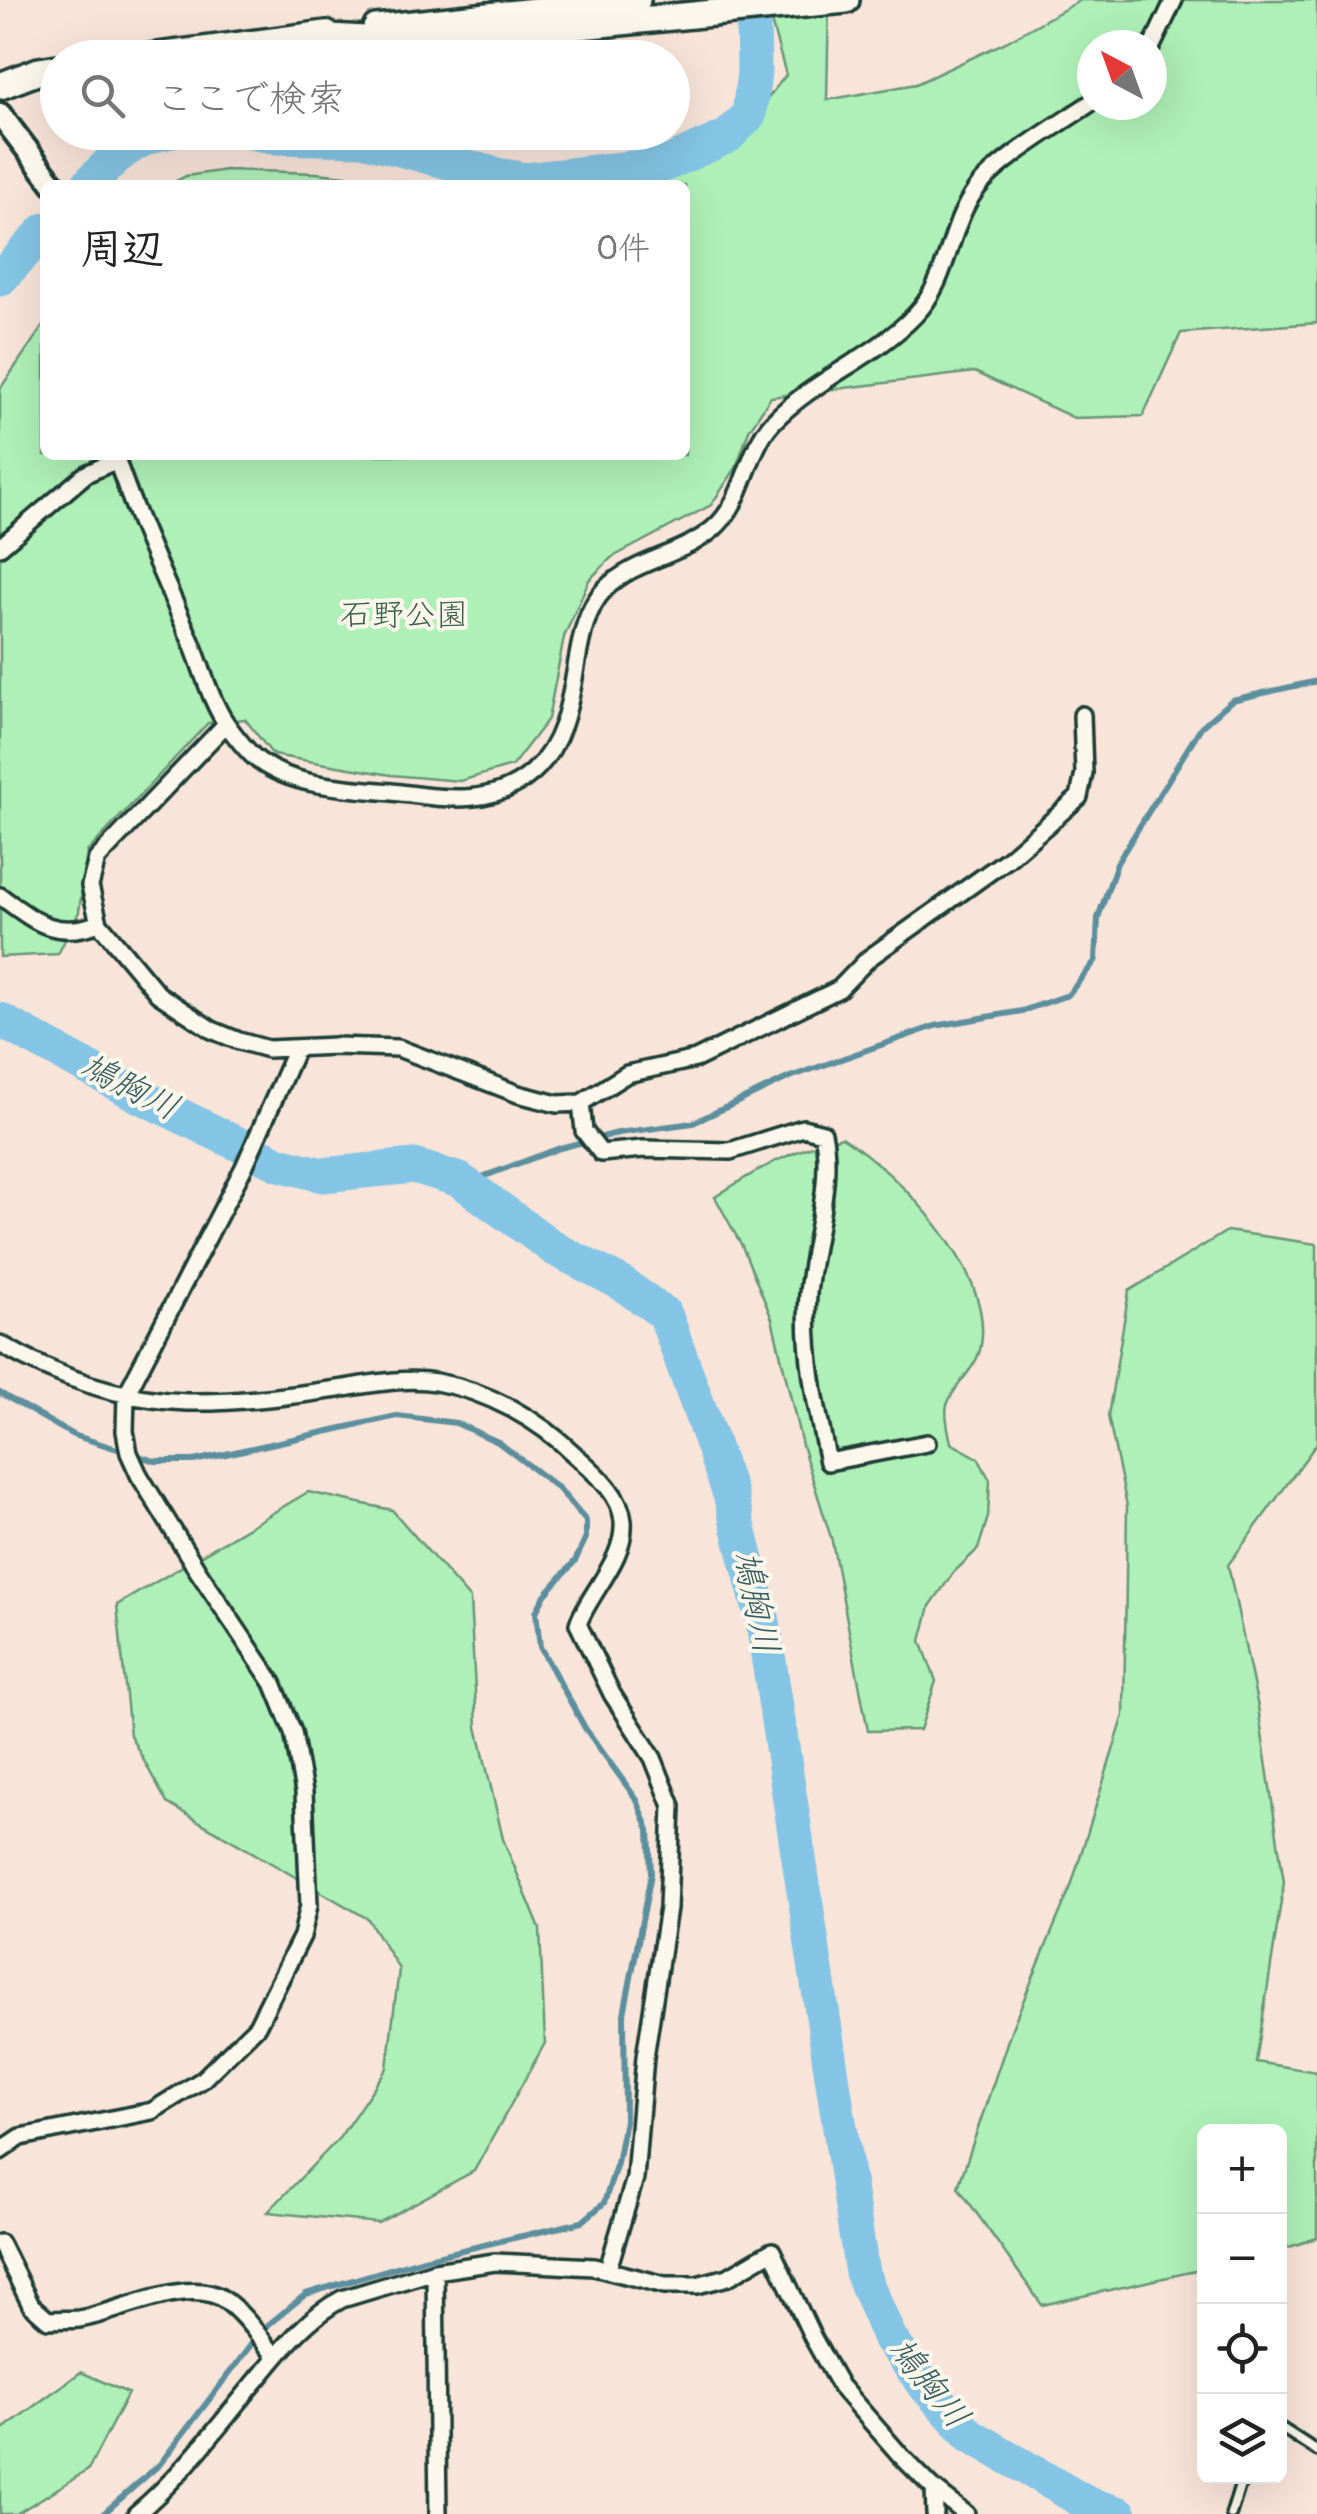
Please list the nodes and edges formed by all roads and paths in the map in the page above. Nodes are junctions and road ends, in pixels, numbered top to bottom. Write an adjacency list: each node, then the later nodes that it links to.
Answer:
1 (636, 0): 5 (highway)
2 (846, 0): 8 (highway)
3 (1174, 0): 4 (street)
4 (1160, 30)
5 (313, 36): 6 (highway); 7 (highway)
6 (282, 40)
7 (382, 40)
8 (436, 40)
9 (40, 71): 10 (highway)
10 (0, 86)
11 (1077, 113): 18 (street)
12 (0, 114): 13 (street)
13 (50, 180)
14 (112, 460): 16 (street)
15 (117, 460): 18 (street)
16 (0, 547)
17 (1082, 714): 22 (street)
18 (226, 724): 20 (street)
19 (0, 896): 20 (street)
20 (99, 923): 21 (street)
21 (296, 1049): 22 (street); 24 (street)
22 (581, 1103): 25 (street)
23 (0, 1344): 24 (street)
24 (126, 1395): 26 (street); 28 (street)
25 (927, 1442)
26 (0, 2151)
27 (0, 2243): 30 (street)
28 (608, 2269): 29 (street); 34 (street)
29 (435, 2271): 30 (street); 36 (street)
30 (276, 2357): 35 (street)
31 (1287, 2432): 32 (lane)
32 (1317, 2451)
33 (1240, 2484): 39 (lane)
34 (934, 2489): 37 (street); 38 (street)
35 (136, 2514)
36 (438, 2514)
37 (935, 2514)
38 (966, 2514)
39 (1231, 2514)

